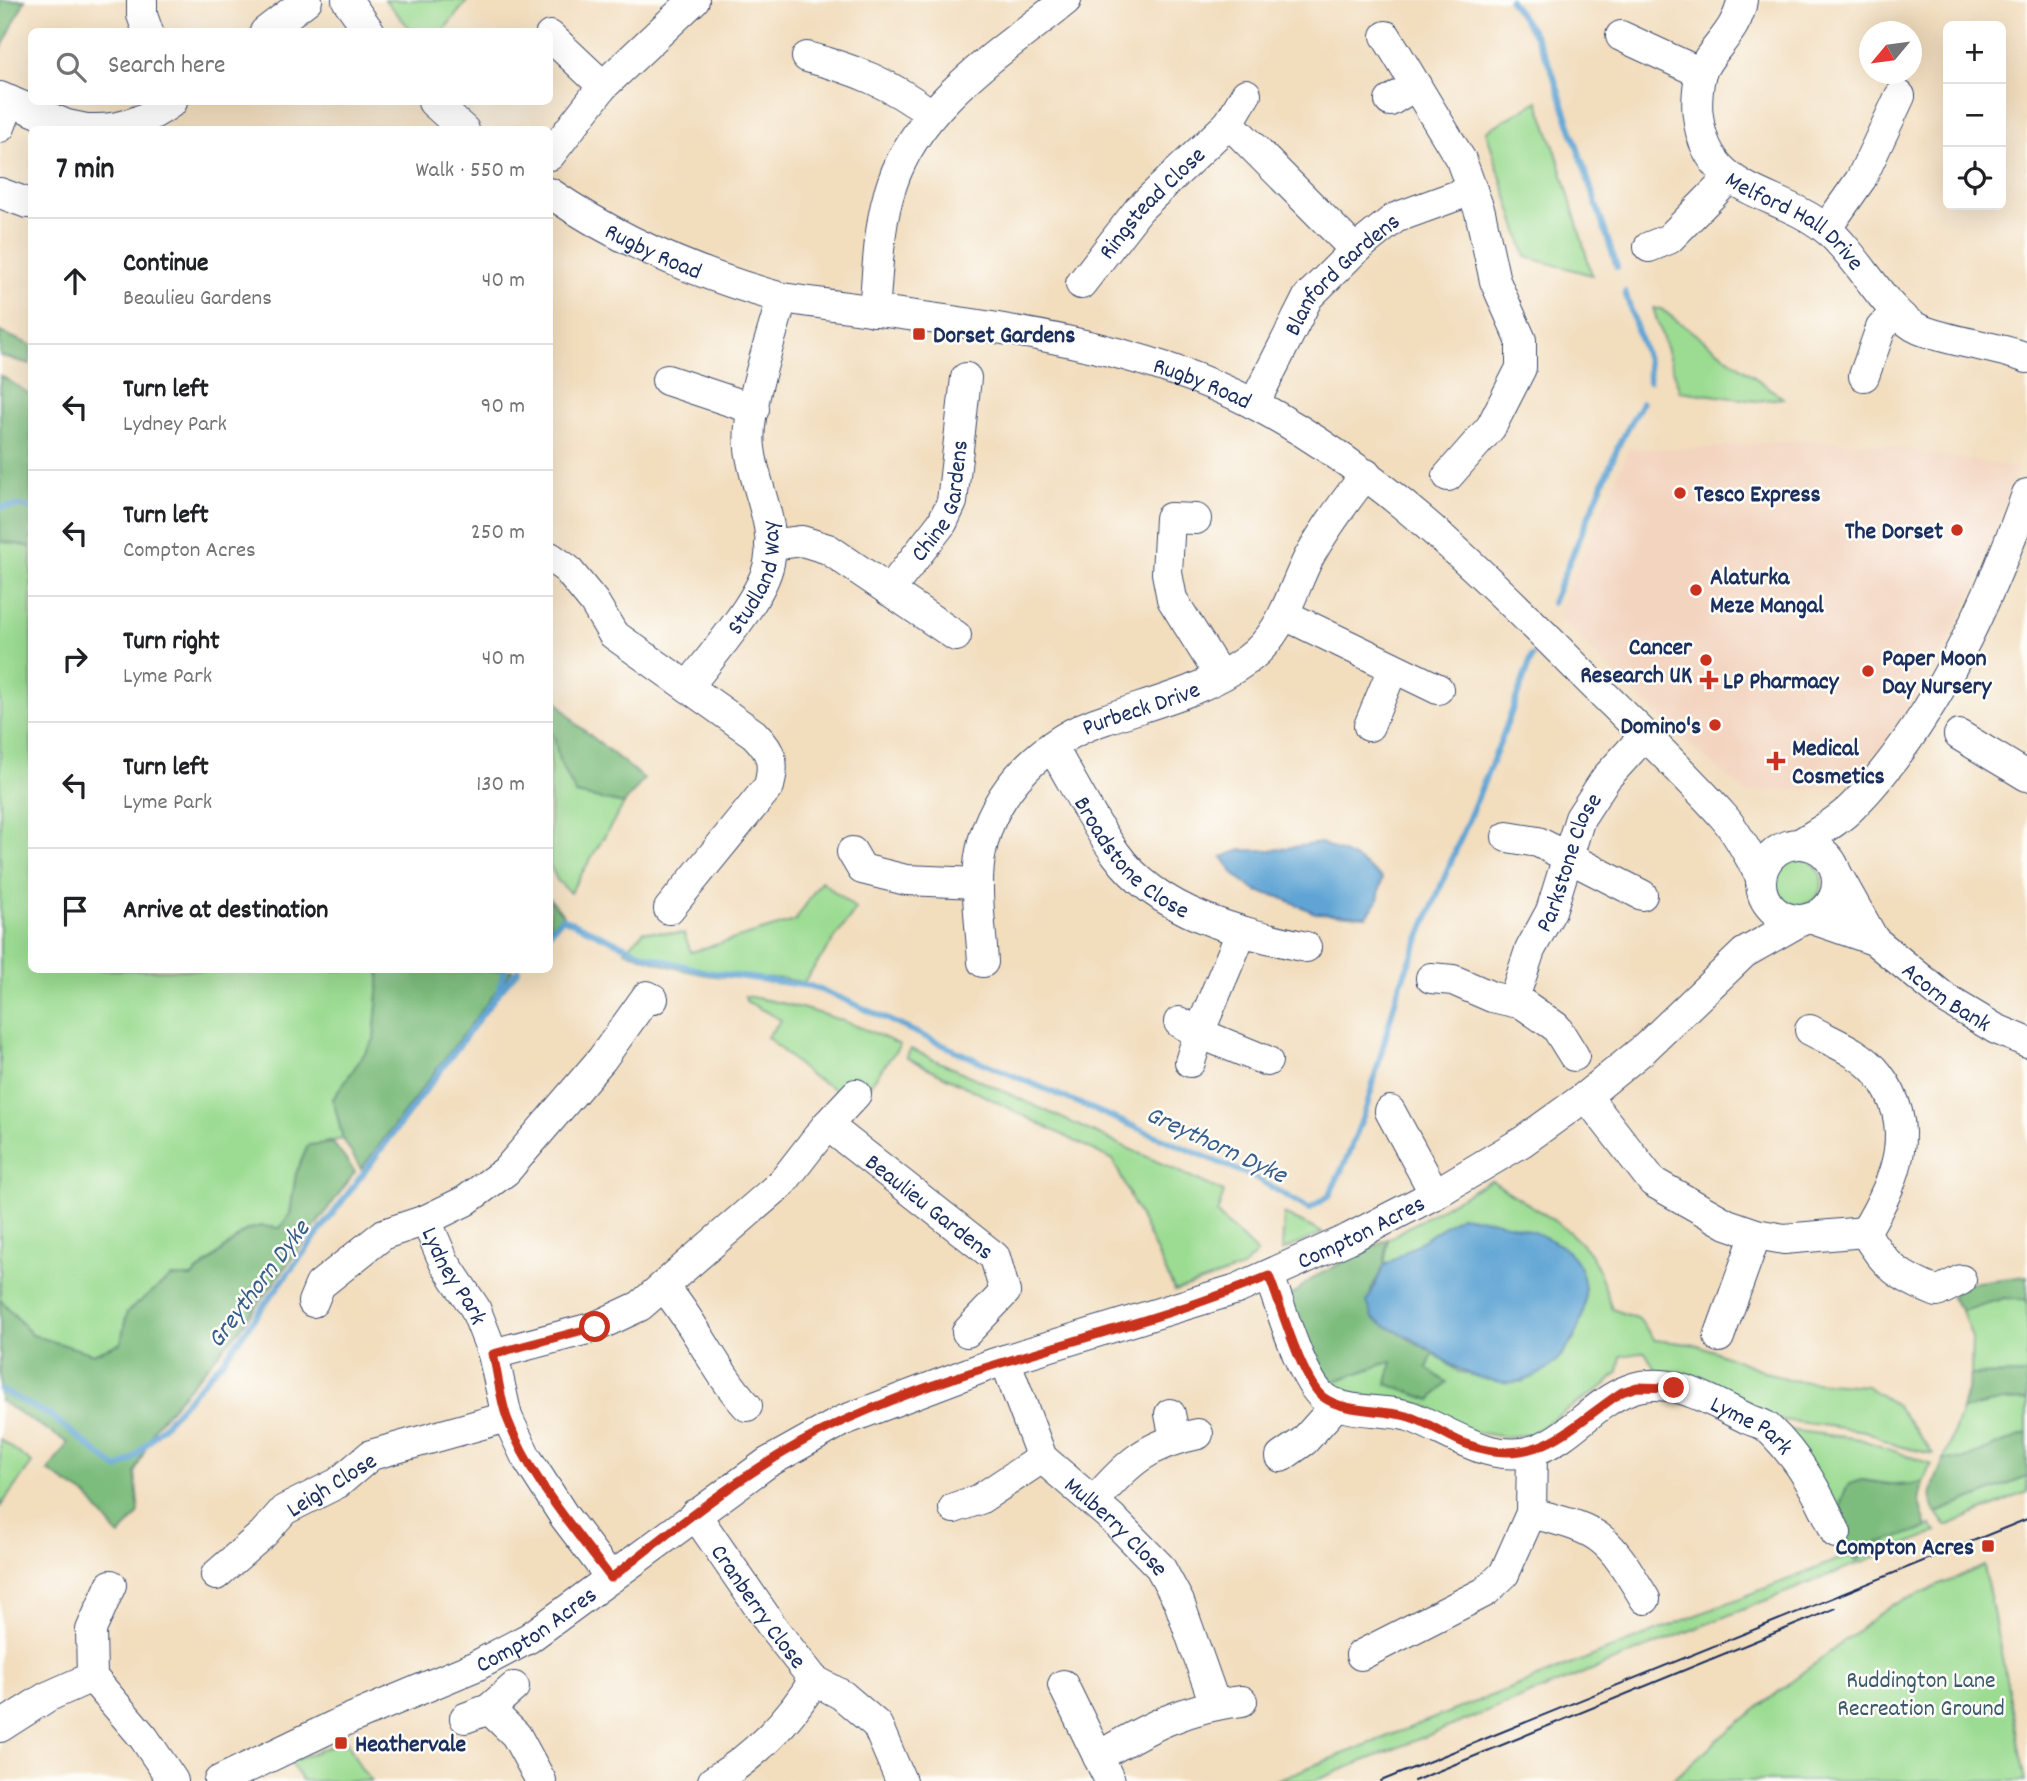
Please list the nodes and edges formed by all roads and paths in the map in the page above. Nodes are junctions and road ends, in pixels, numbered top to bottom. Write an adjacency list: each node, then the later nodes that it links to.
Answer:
1 (142, 0): 7 (street)
2 (307, 0): 8 (street)
3 (347, 0): 9 (street)
4 (694, 0): 16 (street)
5 (1742, 0): 14 (street)
6 (1060, 2): 23 (street)
7 (147, 28)
8 (270, 28)
9 (367, 28)
10 (1387, 36): 15 (street)
11 (1621, 36): 14 (street)
12 (553, 44): 16 (street)
13 (807, 57): 23 (street)
14 (1701, 73): 29 (street, Melford Hall Drive)
15 (1416, 85): 19 (street); 30 (street)
16 (603, 86): 28 (street)
17 (1247, 94): 24 (street, Ringstead Close)
18 (1900, 96): 34 (street)
19 (1390, 101)
20 (167, 105): 26 (street)
21 (436, 105): 27 (street)
22 (3, 108): 25 (street)
23 (931, 114): 39 (street)
24 (1228, 123): 36 (street, Ringstead Close); 37 (street, Ringstead Close)
25 (73, 126)
26 (123, 126)
27 (459, 126)
28 (553, 151)
29 (1729, 178): 34 (street, Melford Hall Drive); 35 (street)
30 (1472, 190): 36 (street, Blanford Gardens); 48 (street)
31 (0, 193): 33 (street)
32 (553, 195): 38 (street, Rugby Road)
33 (27, 203)
34 (1826, 229): 40 (street, Melford Hall Drive)
35 (1649, 247)
36 (1355, 250): 45 (street, Blanford Gardens)
37 (1081, 284)
38 (782, 298): 39 (street, Rugby Road); 46 (street, Studland Way)
39 (874, 312): 45 (street, Rugby Road)
40 (1896, 313): 41 (street, Melford Hall Drive); 43 (street)
41 (2027, 358)
42 (661, 376): 46 (street)
43 (1864, 376)
44 (971, 394): 54 (street, Chine Gardens)
45 (1254, 404): 47 (street, Rugby Road)
46 (754, 409): 52 (street, Studland Way)
47 (1366, 474): 55 (street, Purbeck Drive); 63 (street, Rugby Road)
48 (1448, 476)
49 (2027, 494): 51 (street)
50 (1176, 511): 58 (street)
51 (2019, 540): 66 (street)
52 (770, 545): 54 (street, Chine Gardens); 59 (street, Studland Way)
53 (553, 559): 59 (street)
54 (890, 591): 56 (street, Chine Gardens)
55 (1285, 615): 57 (street); 58 (street, Purbeck Drive)
56 (956, 636)
57 (1393, 668): 60 (street); 61 (street)
58 (1220, 676): 64 (street, Purbeck Drive)
59 (688, 687): 76 (street)
60 (1438, 688)
61 (1368, 726)
62 (1959, 735): 65 (street)
63 (1644, 736): 67 (street, Rugby Road); 70 (street, Parkstone Close)
64 (1052, 747): 73 (street, Purbeck Drive); 78 (street, Broadstone Close)
65 (2027, 776)
66 (1851, 809): 69 (street); 72 (street)
67 (1726, 819): 69 (street, Rugby Road); 74 (street, Rugby Road)
68 (1507, 837): 70 (street)
69 (1791, 846): 72 (street); 74 (street)
70 (1568, 856): 75 (street); 85 (street, Parkstone Close)
71 (854, 869): 73 (street)
72 (1835, 869): 77 (street); 79 (street, Acorn Bank)
73 (978, 883): 82 (street, Purbeck Drive)
74 (1762, 885): 77 (street); 81 (street, Compton Acres)
75 (1642, 895)
76 (669, 909)
77 (1806, 919): 79 (street, Acorn Bank); 81 (street, Compton Acres)
78 (1241, 933): 80 (street, Broadstone Close); 86 (street)
79 (1874, 940): 87 (street, Acorn Bank)
80 (1306, 947)
81 (1744, 953): 93 (street, Compton Acres)
82 (983, 962)
83 (1431, 978): 85 (street)
84 (646, 990): 97 (street, Lydney Park)
85 (1513, 1001): 89 (street)
86 (1189, 1028): 90 (street); 91 (street)
87 (2027, 1042)
88 (1822, 1045): 98 (street)
89 (1574, 1056)
90 (1267, 1061)
91 (1191, 1062)
92 (856, 1094): 95 (street)
93 (1586, 1096): 96 (street, Compton Acres); 99 (street)
94 (1390, 1111): 96 (street)
95 (827, 1125): 102 (street); 104 (street, Beaulieu Gardens)
96 (1435, 1195): 100 (street, Compton Acres)
97 (426, 1220): 103 (street); 106 (street, Lydney Park)
98 (1865, 1232): 99 (street); 101 (street)
99 (1756, 1234): 105 (street)
100 (1269, 1276): 107 (street, Compton Acres); 108 (street)
101 (1961, 1280)
102 (664, 1287): 106 (street); 109 (street)
103 (313, 1302)
104 (967, 1332)
105 (1719, 1337)
106 (493, 1354): 110 (street, Lydney Park)
107 (1005, 1360): 114 (street, Mulberry Close); 118 (street, Compton Acres)
108 (1337, 1404): 112 (street); 113 (street)
109 (747, 1406)
110 (507, 1417): 120 (street, Lydney Park); 121 (street, Leigh Close)
111 (1181, 1429): 115 (street)
112 (1532, 1451): 117 (street); 119 (street, Lyme Park)
113 (1281, 1457)
114 (1041, 1458): 115 (street, Mulberry Close); 116 (street)
115 (1094, 1502): 130 (street, Mulberry Close)
116 (954, 1508)
117 (1531, 1513): 123 (street); 124 (street)
118 (695, 1514): 120 (street, Compton Acres); 126 (street, Cranberry Close)
119 (1836, 1533)
120 (611, 1578): 132 (street, Compton Acres)
121 (214, 1579)
122 (111, 1585): 125 (street)
123 (1645, 1599)
124 (1362, 1655)
125 (92, 1677): 129 (street); 131 (street)
126 (814, 1680): 134 (street, Cranberry Close); 135 (street)
127 (1063, 1685): 130 (street)
128 (514, 1687): 133 (street)
129 (0, 1727)
130 (1104, 1769)
131 (173, 1781)
132 (219, 1781)
133 (541, 1781)
134 (713, 1781)
135 (901, 1781)

